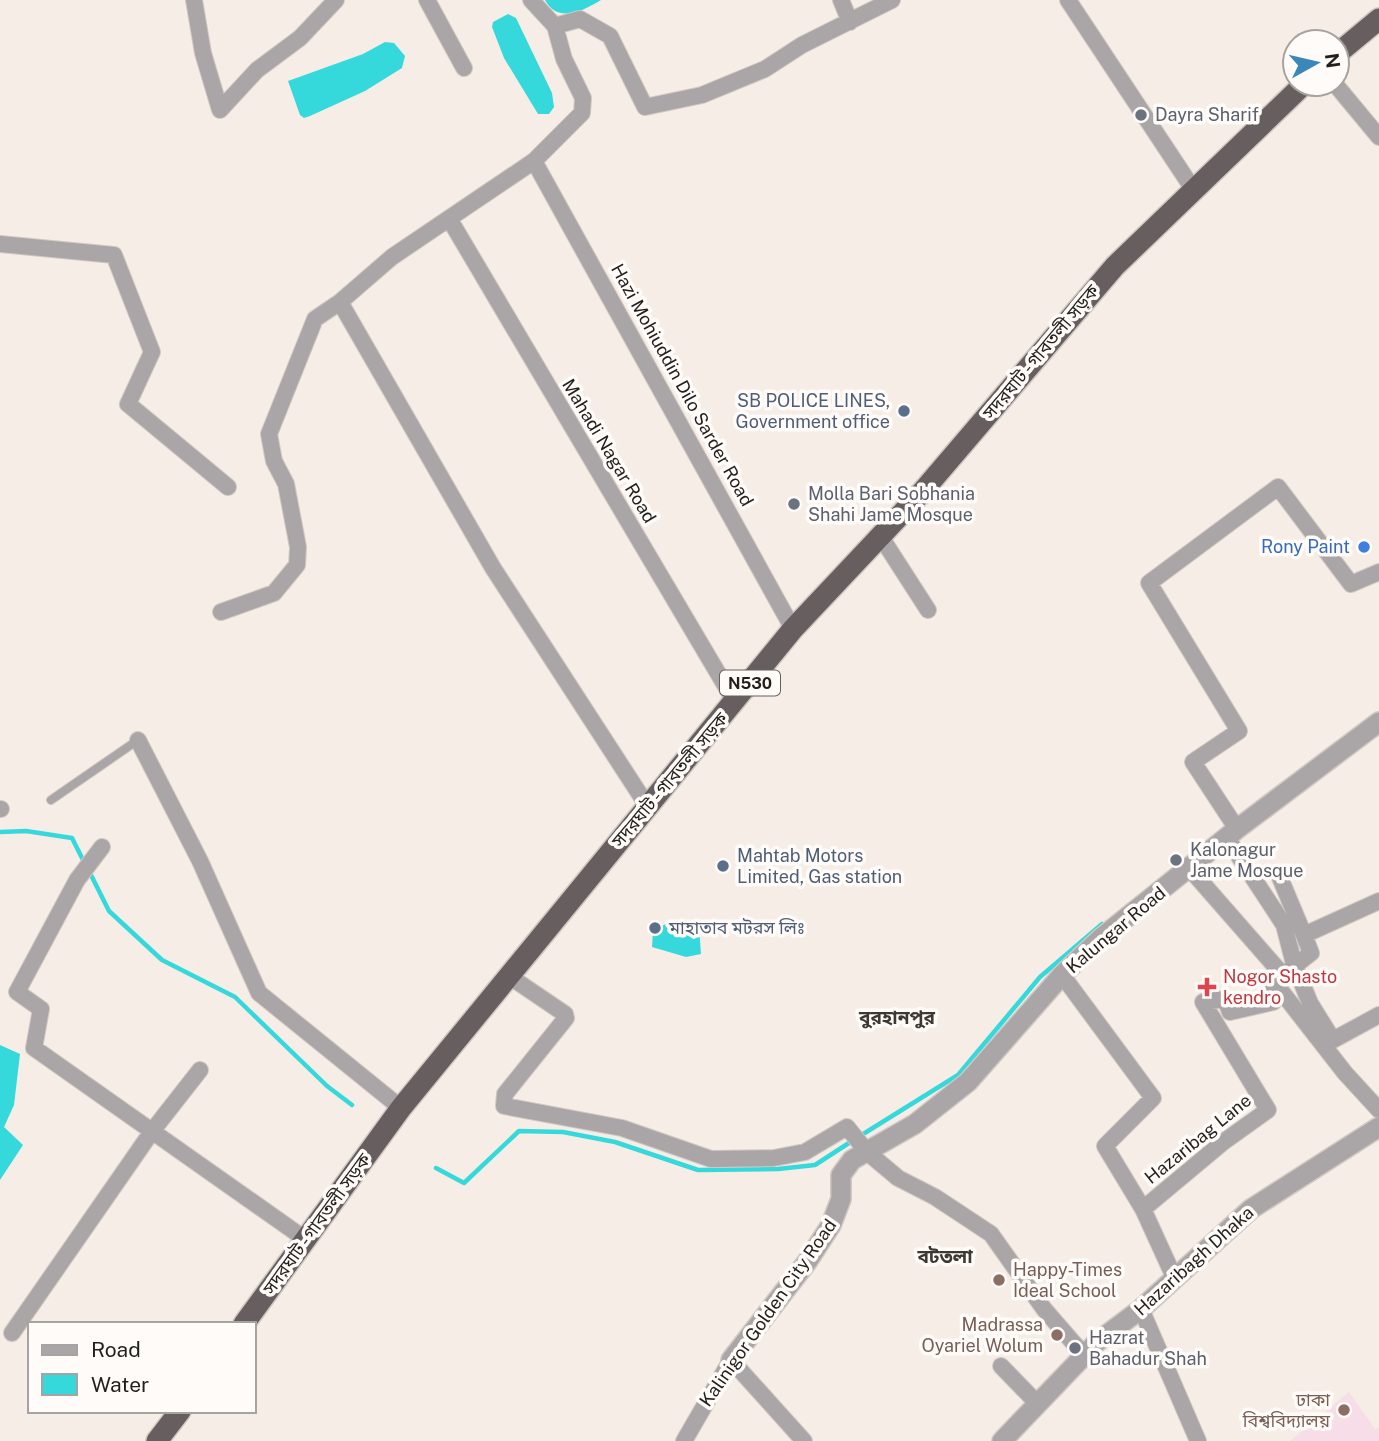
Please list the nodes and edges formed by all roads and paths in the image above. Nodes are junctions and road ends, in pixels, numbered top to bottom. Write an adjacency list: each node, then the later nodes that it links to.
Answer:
1 (194, 0): 2 (street)
2 (336, 0)
3 (427, 0): 12 (street)
4 (531, 0): 10 (street)
5 (842, 0): 9 (street)
6 (892, 0): 9 (street)
7 (1068, 0): 17 (street)
8 (1379, 19): 11 (highway)
9 (850, 22): 10 (street)
10 (555, 26): 16 (street)
11 (1351, 42)
12 (464, 68)
13 (1289, 98): 17 (highway, সদরঘাট - গাবতলী সড়ক / N530)
14 (1347, 98): 15 (street)
15 (1379, 137)
16 (534, 161): 18 (street); 26 (street, Hazi Mohiuddin Dilo Sarder Road)
17 (1193, 188): 22 (highway, সদরঘাট - গাবতলী সড়ক / N530)
18 (450, 220): 20 (street); 27 (street, Mahadi Nagar Road)
19 (0, 244): 21 (street)
20 (340, 302): 25 (street); 31 (street)
21 (228, 487)
22 (881, 537): 24 (street); 26 (highway, সদরঘাট - গাবতলী সড়ক / N530)
23 (1379, 572): 32 (street)
24 (928, 610)
25 (221, 612)
26 (793, 629): 27 (highway, সদরঘাট - গাবতলী সড়ক / N530)
27 (735, 702): 31 (highway, সদরঘাট - গাবতলী সড়ক / N530)
28 (1377, 728): 32 (street, Kalungar Road)
29 (138, 740): 30 (lane); 43 (street)
30 (51, 800)
31 (648, 807): 40 (highway, সদরঘাট - গাবতলী সড়ক / N530)
32 (1232, 833): 34 (street, Kalungar Road); 38 (street)
33 (97, 852): 46 (street)
34 (1190, 869): 38 (street); 39 (street, Kalungar Road)
35 (1278, 873): 37 (street)
36 (1378, 903): 37 (street)
37 (1304, 935): 38 (street)
38 (1283, 974): 41 (street); 44 (street); 48 (street, Hazaribag Lane)
39 (1062, 975): 47 (street, Kalungar Road); 48 (street, Hazaribag Lane)
40 (509, 976): 43 (highway, সদরঘাট - গাবতলী সড়ক / N530); 47 (street)
41 (1379, 1015)
42 (200, 1070): 46 (street)
43 (401, 1108): 49 (highway, সদরঘাট - গাবতলী সড়ক / N530)
44 (1379, 1110)
45 (1379, 1127): 50 (street, Hazaribagh Dhaka)
46 (153, 1130): 49 (street); 53 (street)
47 (859, 1143): 54 (street); 55 (street, Kalinigor Golden City Road)
48 (1143, 1209): 50 (street, Hazaribag Lane)
49 (305, 1239): 52 (highway, সদরঘাট - গাবতলী সড়ক / N530)
50 (1174, 1277): 51 (street, Hazaribagh Dhaka)
51 (1141, 1310): 54 (street, Hazaribagh Dhaka); 63 (street)
52 (245, 1322)
53 (12, 1333)
54 (1084, 1355): 57 (street, Hazaribagh Dhaka)
55 (731, 1360): 59 (street); 61 (street, Kalinigor Golden City Road)
56 (1001, 1366): 57 (street)
57 (1036, 1402): 62 (street, Hazaribagh Dhaka)
58 (178, 1413): 60 (highway)
59 (804, 1440)
60 (157, 1441)
61 (684, 1441)
62 (1002, 1441)
63 (1198, 1441)

